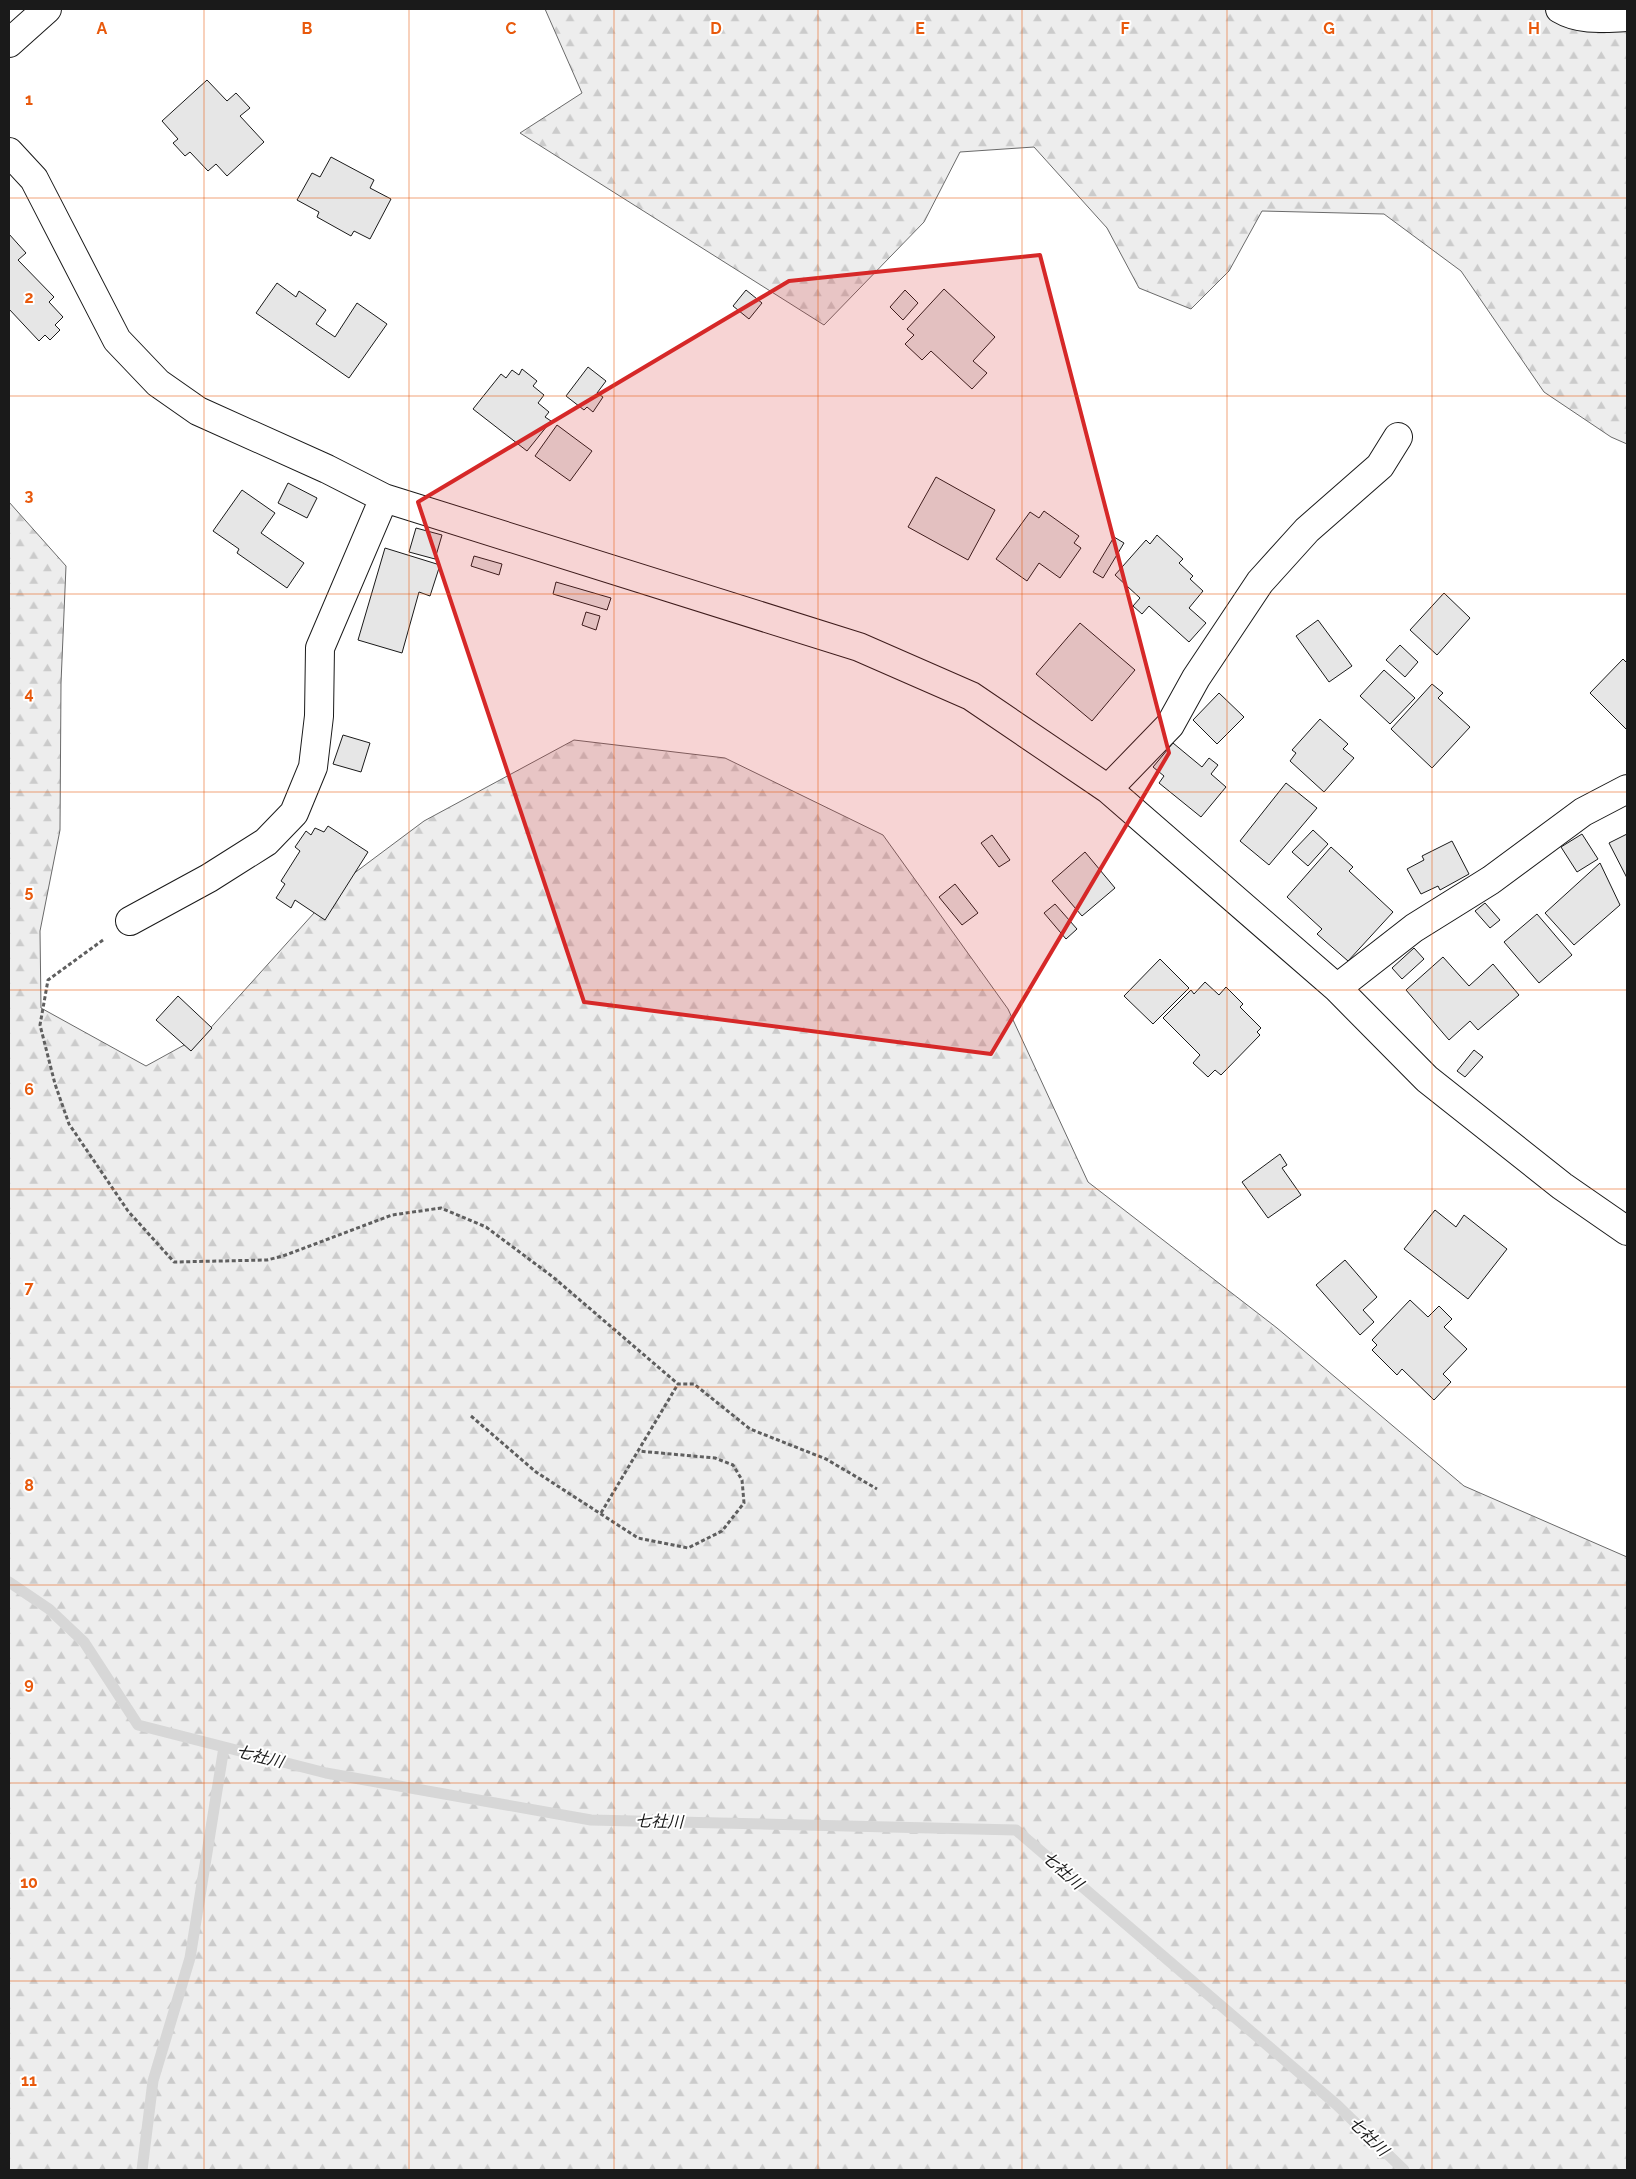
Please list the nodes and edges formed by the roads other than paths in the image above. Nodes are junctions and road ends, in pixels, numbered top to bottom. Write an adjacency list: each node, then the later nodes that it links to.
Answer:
1 (47, 9): 4 (street)
2 (1560, 9): 3 (street)
3 (1627, 17)
4 (9, 43)
5 (9, 152): 7 (street)
6 (1398, 437): 8 (street)
7 (384, 498): 8 (street); 10 (street)
8 (1108, 789): 11 (street)
9 (1627, 789): 11 (street)
10 (130, 921)
11 (1337, 988): 12 (street)
12 (1627, 1230)

